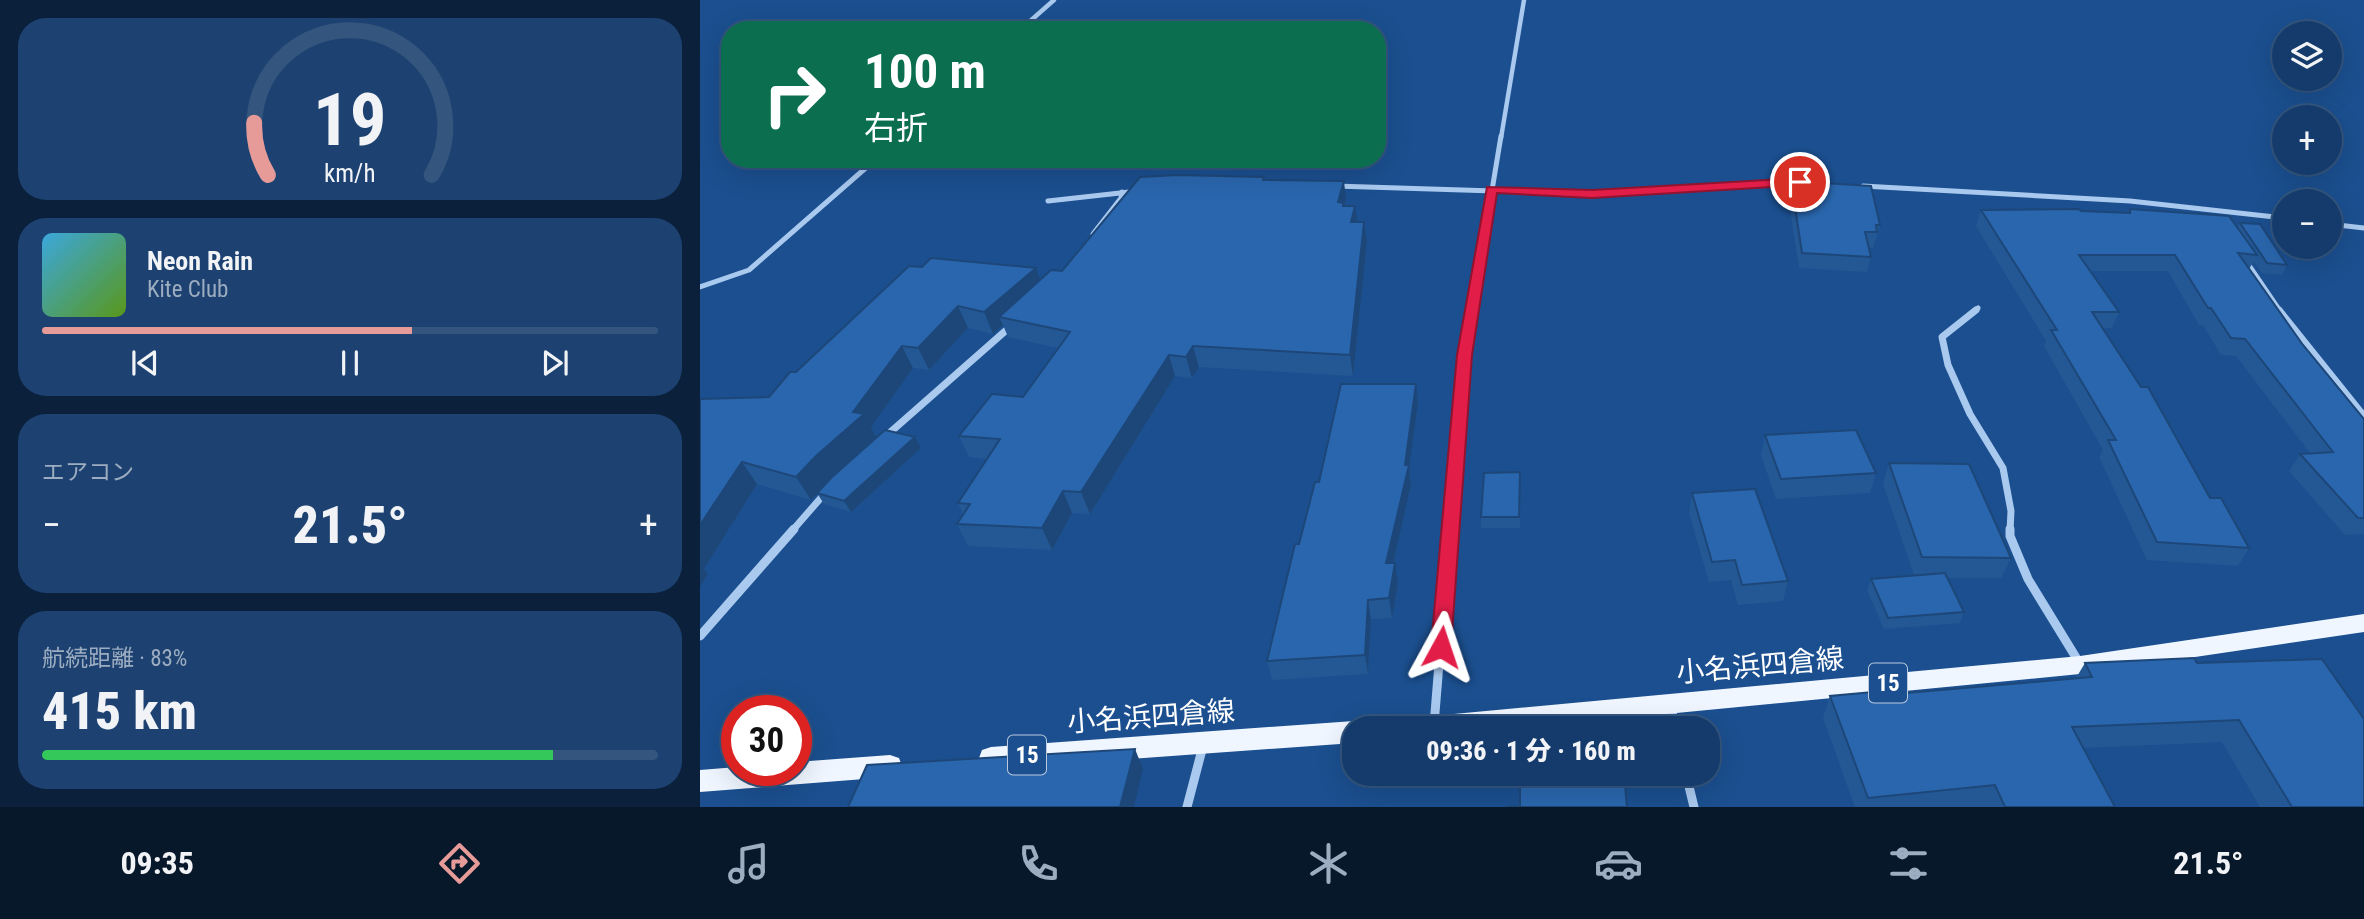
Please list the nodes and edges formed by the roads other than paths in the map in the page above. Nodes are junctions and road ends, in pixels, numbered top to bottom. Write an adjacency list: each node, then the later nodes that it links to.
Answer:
1 (1054, 0): 3 (street)
2 (1524, 0): 9 (street)
3 (1030, 21)
4 (866, 168): 19 (street)
5 (1814, 183): 9 (street)
6 (1855, 185): 12 (street)
7 (1328, 186): 9 (street)
8 (1146, 190): 10 (street)
9 (1492, 190): 29 (street)
10 (1122, 192): 11 (street); 17 (street)
11 (1048, 201)
12 (2213, 211): 13 (street); 14 (street)
13 (2272, 218)
14 (2220, 221)
15 (2342, 225): 16 (street)
16 (2364, 228)
17 (1087, 242)
18 (2241, 253): 22 (street)
19 (700, 287)
20 (1978, 308): 27 (street)
21 (1014, 322): 23 (street)
22 (2364, 416)
23 (884, 438)
24 (834, 483): 26 (street)
25 (2364, 622): 27 (main road, 小名浜四倉線 / 15)
26 (700, 636)
27 (2080, 665): 28 (main road, 小名浜四倉線 / 15)
28 (1670, 704): 30 (main road, 小名浜四倉線 / 15); 31 (street)
29 (1435, 716)
30 (1541, 716)
31 (1673, 716)
32 (1342, 733): 33 (main road, 小名浜四倉線 / 15)
33 (1204, 741): 34 (main road, 小名浜四倉線 / 15); 38 (street)
34 (972, 760)
35 (918, 764): 36 (main road)
36 (700, 781)
37 (1689, 786): 39 (street)
38 (1187, 807)
39 (1694, 807)

